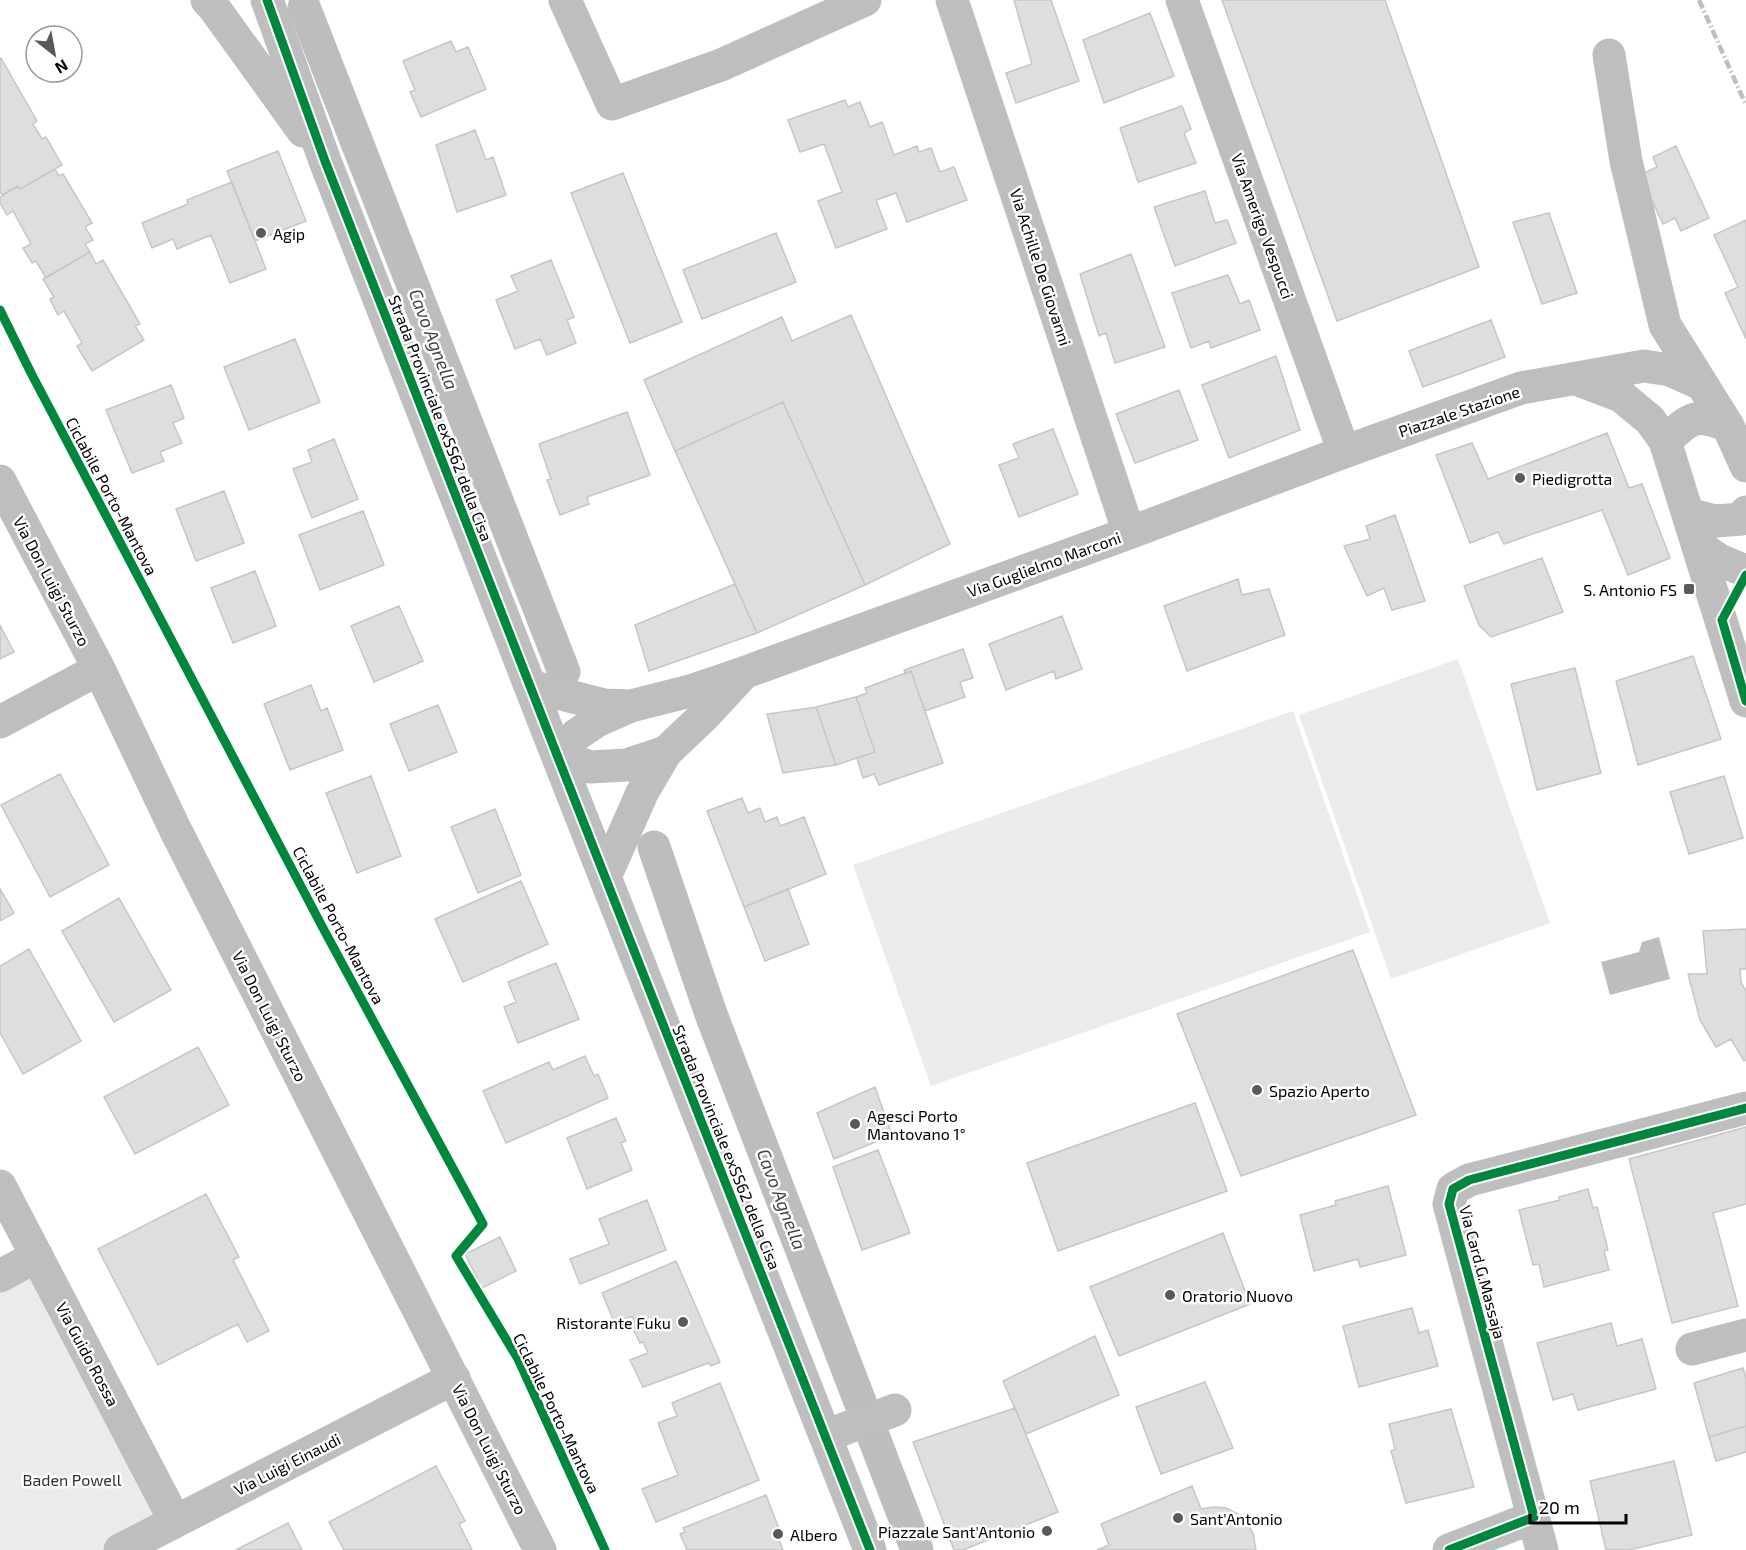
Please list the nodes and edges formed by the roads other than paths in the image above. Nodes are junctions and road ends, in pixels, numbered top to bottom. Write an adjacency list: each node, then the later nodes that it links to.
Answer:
1 (207, 0): 8 (street)
2 (267, 0): 8 (street)
3 (565, 0): 4 (street)
4 (865, 0)
5 (952, 0): 21 (street, Via Achille De Giovanni)
6 (1182, 0): 16 (street, Via Amerigo Vespucci)
7 (1609, 55): 9 (street)
8 (325, 161): 27 (street, Strada Provinciale exSS62 della Cisa)
9 (1665, 325): 10 (street); 12 (street)
10 (1644, 366): 11 (street, Piazzale Stazione); 12 (street, Piazzale Stazione); 13 (street)
11 (1576, 379): 13 (street, Piazzale Stazione); 16 (street, Piazzale Stazione)
12 (1701, 384): 14 (street)
13 (1632, 406): 15 (street, Piazzale Stazione)
14 (1728, 426): 15 (street); 17 (street)
15 (1665, 441): 20 (street, Piazzale Stazione)
16 (1344, 452): 21 (street, Via Guglielmo Marconi)
17 (1746, 466)
18 (0, 481): 25 (street, Via Don Luigi Sturzo)
19 (1746, 512): 20 (street)
20 (1688, 514): 22 (street, Piazzale Stazione)
21 (1129, 533): 26 (street, Via Guglielmo Marconi)
22 (1698, 545): 23 (street); 24 (street, Piazzale Stazione)
23 (1746, 573): 24 (street)
24 (1722, 620): 28 (street, Piazzale Stazione)
25 (99, 669): 30 (street); 40 (street, Via Don Luigi Sturzo)
26 (743, 673): 29 (street, Via Guglielmo Marconi); 31 (street, Via Guglielmo Marconi)
27 (530, 686): 29 (street, Via Guglielmo Marconi); 32 (street, Strada Provinciale exSS62 della Cisa)
28 (1746, 700)
29 (631, 706): 32 (street, Via Guglielmo Marconi)
30 (0, 722)
31 (666, 752): 32 (street, Via Guglielmo Marconi); 33 (street, Via Guglielmo Marconi)
32 (557, 755): 33 (street, Strada Provinciale exSS62 della Cisa)
33 (605, 878): 42 (street, Strada Provinciale exSS62 della Cisa)
34 (1746, 1108): 43 (street, Via Card.G.Massaja)
35 (0, 1186): 36 (street, Via Guido Rossa)
36 (37, 1256): 37 (street); 44 (street, Via Guido Rossa)
37 (0, 1276)
38 (1746, 1335): 39 (street)
39 (1692, 1349)
40 (454, 1378): 44 (street, Via Luigi Einaudi); 46 (street, Via Don Luigi Sturzo)
41 (895, 1410): 42 (street)
42 (825, 1436): 47 (street, Strada Provinciale exSS62 della Cisa)
43 (1534, 1517): 48 (street); 49 (street, Via Card.G.Massaja)
44 (176, 1521): 45 (street, Via Luigi Einaudi)
45 (120, 1550)
46 (540, 1550)
47 (870, 1550)
48 (1449, 1550)
49 (1542, 1550)

